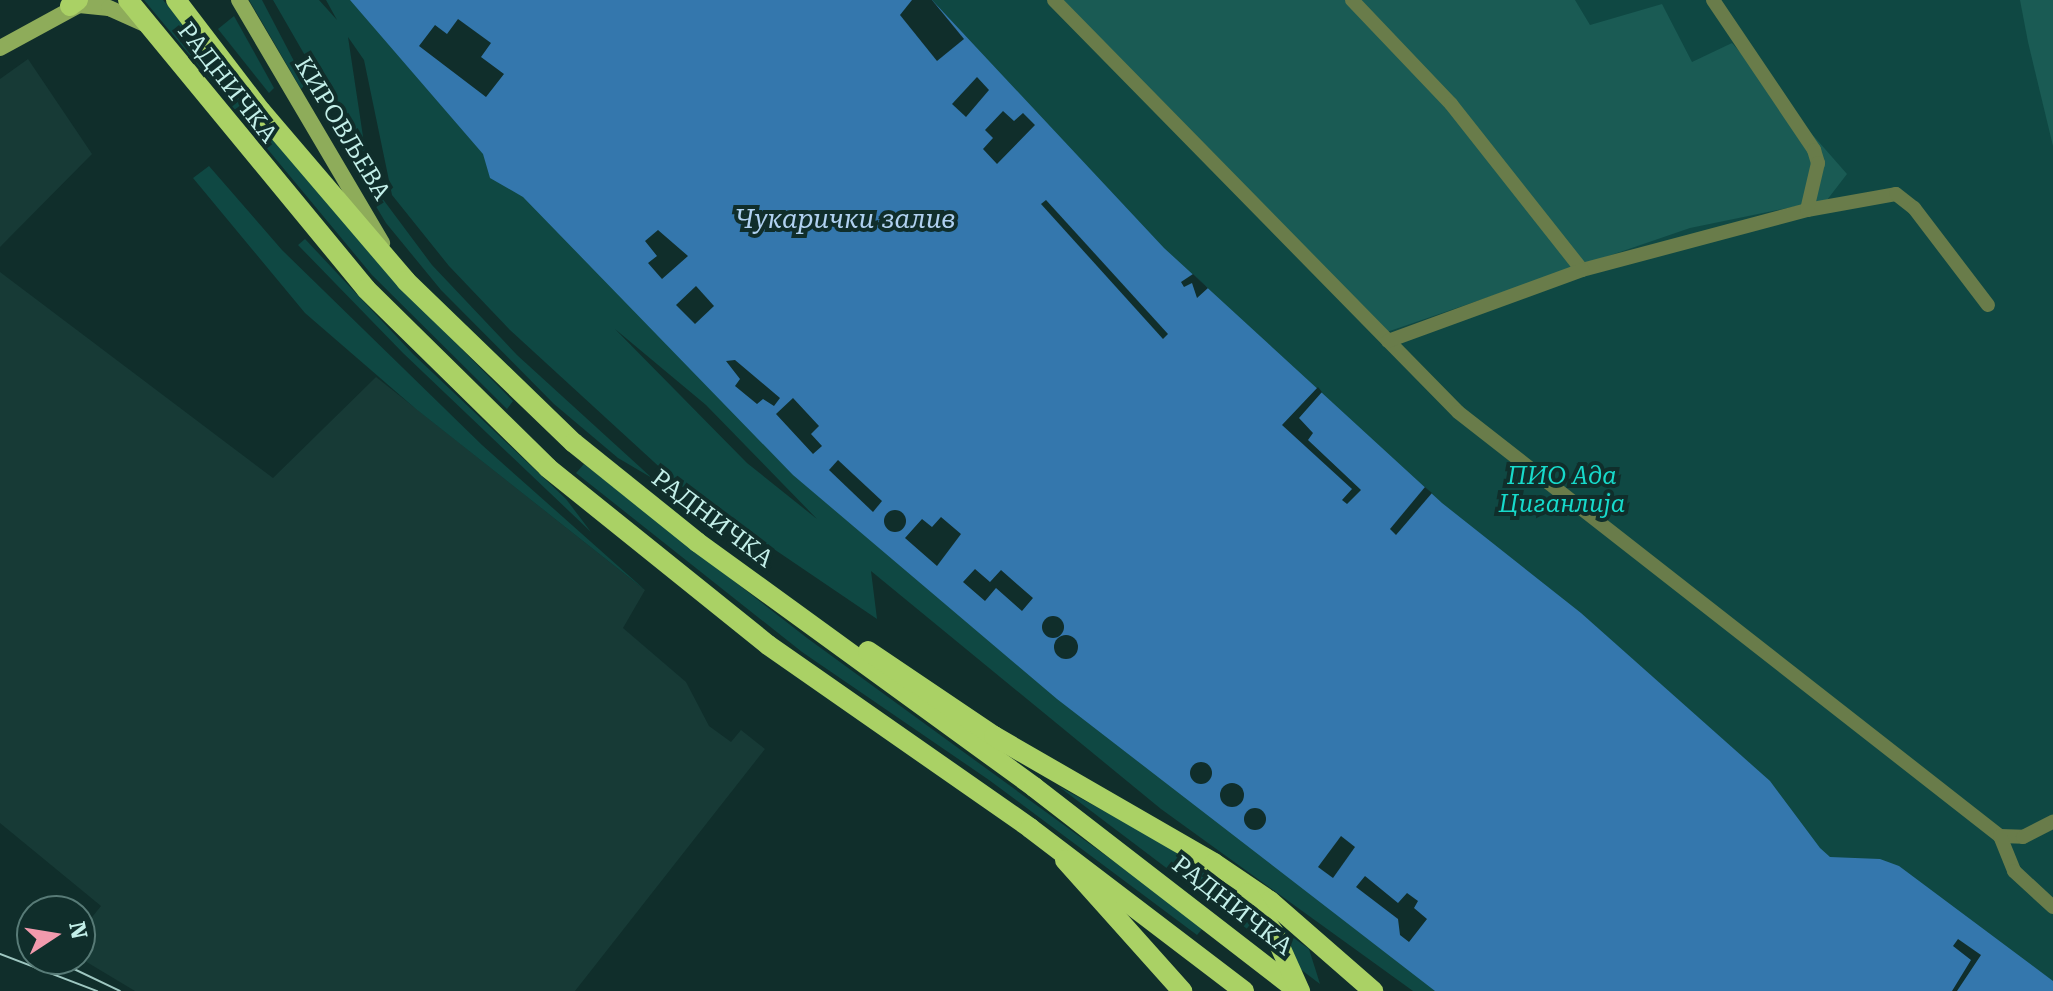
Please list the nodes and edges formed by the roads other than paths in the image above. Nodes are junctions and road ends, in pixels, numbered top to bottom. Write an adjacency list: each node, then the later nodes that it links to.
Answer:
1 (128, 0): 8 (main road, РАДНИЧКА)
2 (176, 0): 12 (main road, РАДНИЧКА)
3 (239, 0): 12 (main road, КИРОВЉЕВА)
4 (1054, 0): 14 (street)
5 (1352, 0): 11 (street)
6 (1713, 0): 10 (street)
7 (68, 5): 8 (main road); 9 (main road)
8 (150, 27): 18 (main road, РАДНИЧКА)
9 (0, 48)
10 (1807, 210): 11 (street); 13 (street)
11 (1582, 270): 14 (street)
12 (406, 281): 15 (main road, РАДНИЧКА)
13 (1988, 305)
14 (1388, 341): 17 (street)
15 (697, 542): 19 (main road); 23 (main road, РАДНИЧКА)
16 (2053, 822): 17 (street)
17 (2000, 836): 20 (street)
18 (1056, 847): 21 (main road); 22 (main road, РАДНИЧКА)
19 (1238, 880): 23 (main road); 24 (main road)
20 (2053, 907)
21 (1182, 991)
22 (1244, 991)
23 (1299, 991)
24 (1373, 991)

